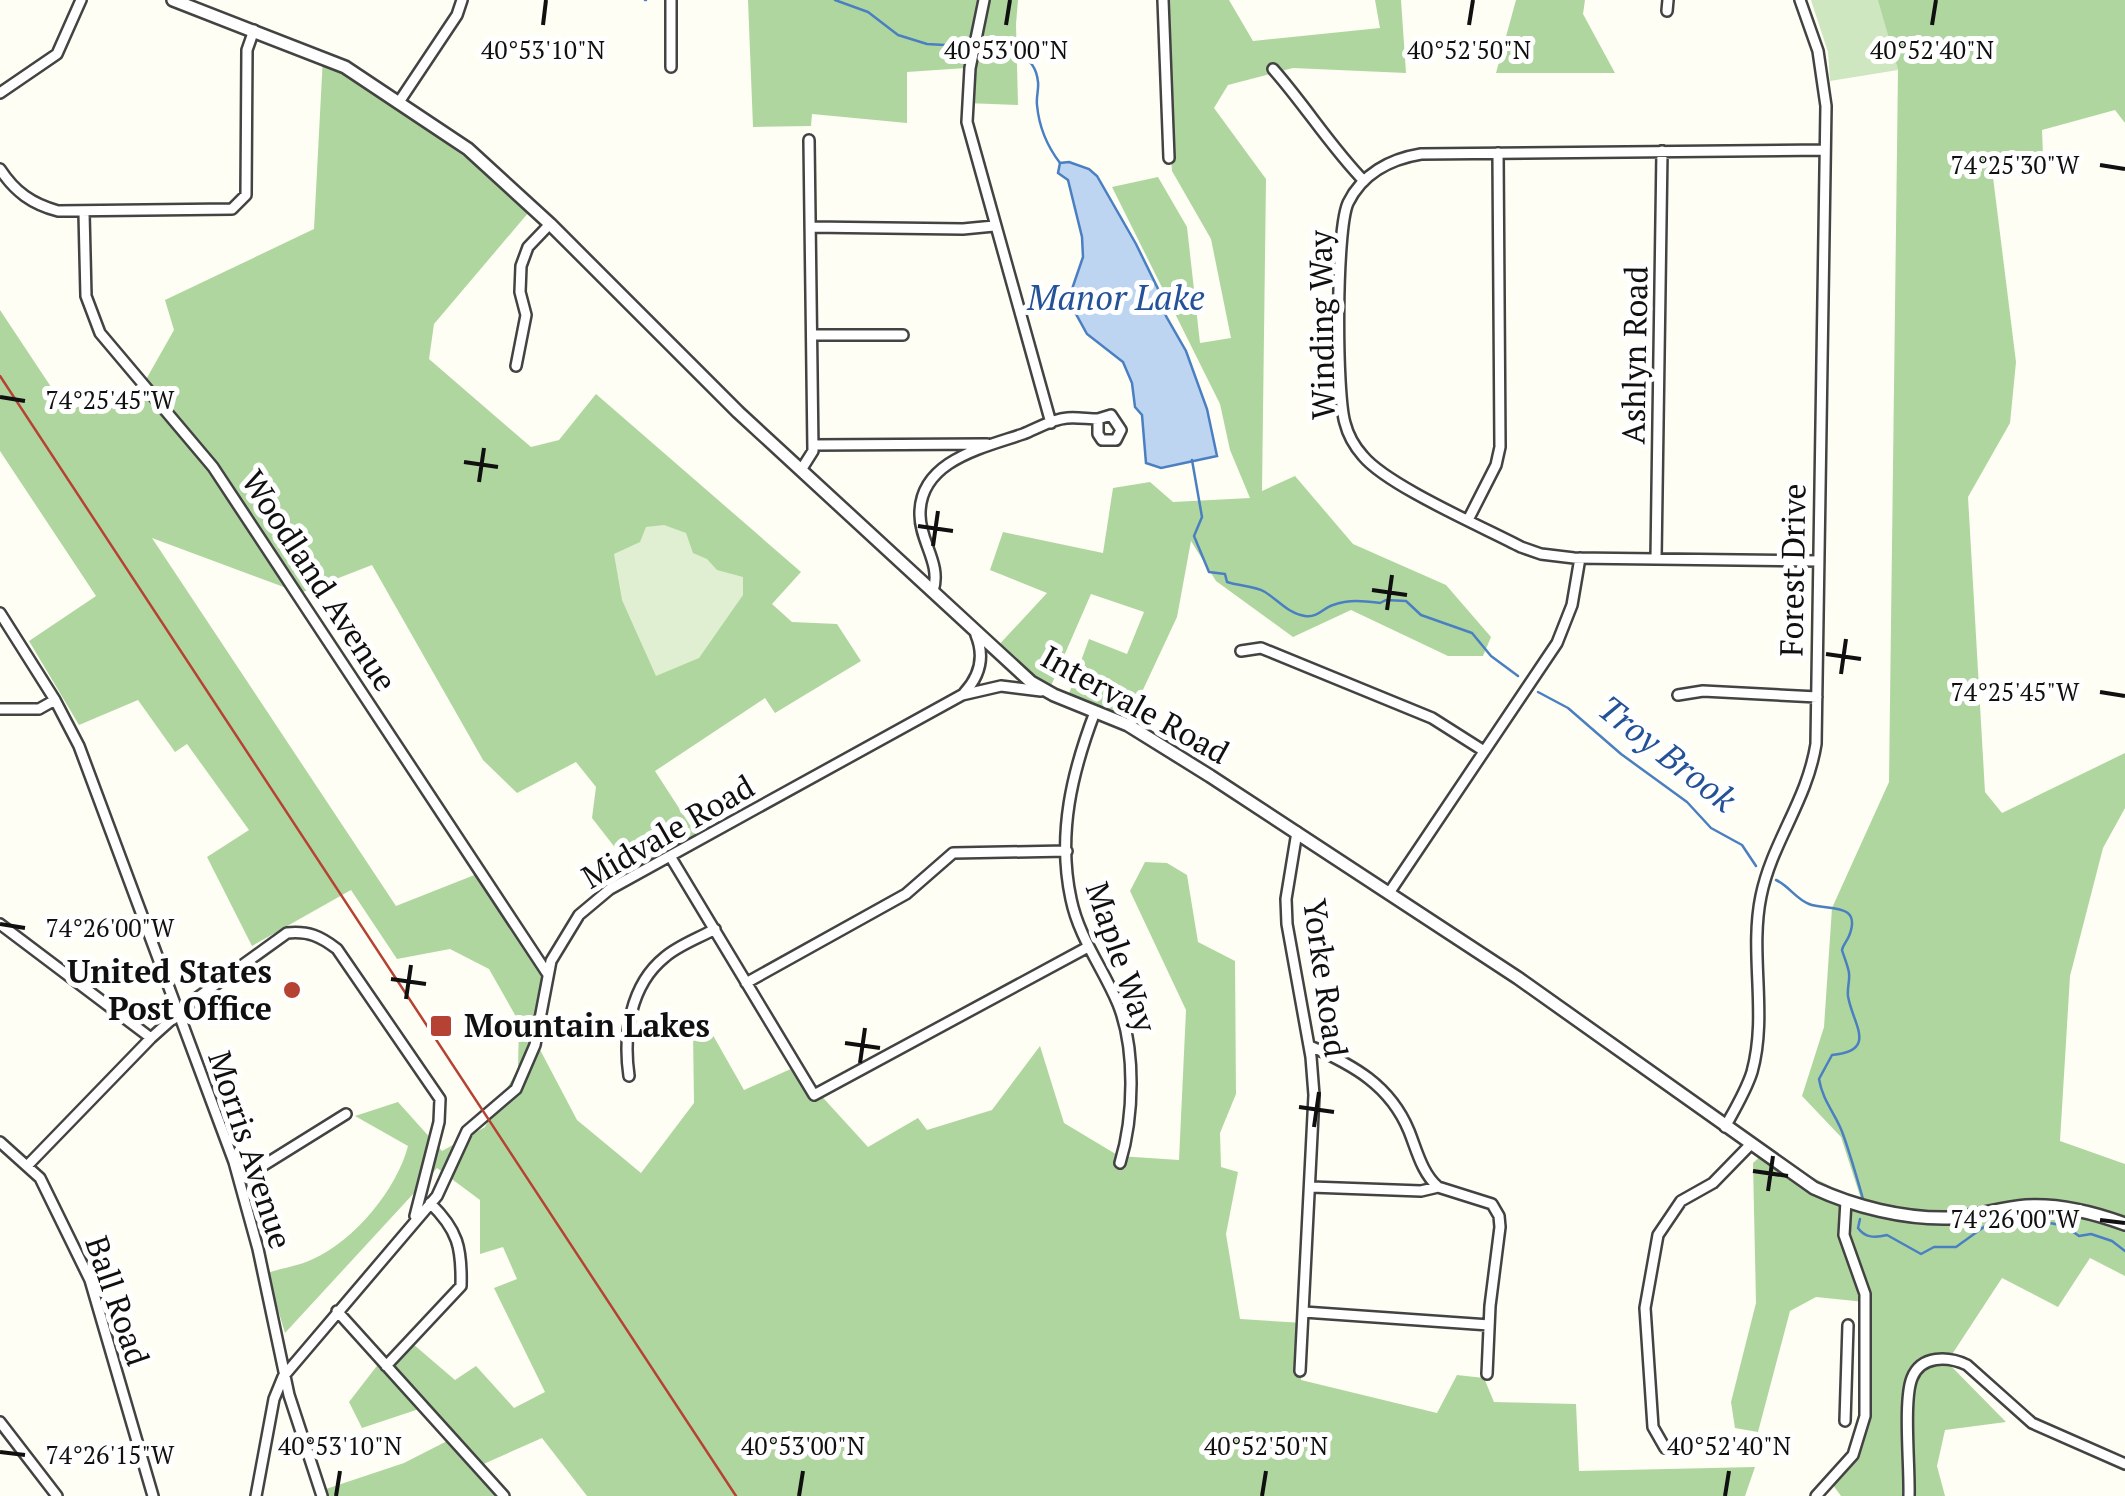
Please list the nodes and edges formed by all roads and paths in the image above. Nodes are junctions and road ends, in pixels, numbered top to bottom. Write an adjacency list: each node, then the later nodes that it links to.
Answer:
1 (81, 0): 11 (street)
2 (173, 0): 8 (street, Intervale Road)
3 (462, 0): 12 (street)
4 (671, 0): 9 (street)
5 (984, 0): 22 (street)
6 (1163, 0): 17 (street)
7 (1800, 0): 14 (street, Forest Drive)
8 (254, 30): 12 (street, Intervale Road); 20 (street)
9 (671, 66)
10 (1273, 69): 19 (street)
11 (0, 93)
12 (399, 102): 21 (street, Intervale Road)
13 (809, 140): 23 (street)
14 (1825, 150): 15 (street); 35 (street, Forest Drive)
15 (1662, 152): 16 (street); 34 (street, Ashlyn Road)
16 (1498, 153): 19 (street); 32 (street)
17 (1169, 158)
18 (0, 169): 20 (street)
19 (1364, 181): 32 (street, Winding Way)
20 (84, 213): 55 (street, Woodland Avenue)
21 (550, 224): 26 (street); 31 (street, Intervale Road)
22 (994, 226): 23 (street); 28 (street)
23 (810, 227): 24 (street)
24 (812, 334): 25 (street); 30 (street)
25 (903, 335)
26 (516, 366)
27 (1098, 419): 28 (street)
28 (1051, 423): 29 (street)
29 (995, 444): 30 (street); 36 (street)
30 (813, 445): 31 (street)
31 (801, 470): 36 (street, Intervale Road)
32 (1468, 520): 33 (street, Winding Way)
33 (1580, 558): 34 (street, Winding Way); 47 (street)
34 (1656, 559): 35 (street, Winding Way)
35 (1819, 561): 43 (street, Forest Drive)
36 (933, 591): 38 (street, Intervale Road)
37 (0, 613): 44 (street, Morris Avenue)
38 (973, 629): 40 (street); 42 (street, Intervale Road)
39 (1241, 651): 47 (street)
40 (962, 695): 42 (street, Midvale Road); 50 (street, Midvale Road)
41 (1678, 695): 43 (street)
42 (1054, 696): 46 (street, Intervale Road)
43 (1817, 697): 62 (street, Forest Drive)
44 (54, 700): 45 (street); 57 (street, Morris Avenue)
45 (0, 709)
46 (1096, 712): 48 (street, Intervale Road); 49 (street, Maple Way)
47 (1484, 752): 51 (street)
48 (1296, 832): 51 (street, Intervale Road); 59 (street, Yorke Road)
49 (1067, 851): 54 (street, Maple Way); 56 (street)
50 (670, 856): 53 (street); 55 (street, Midvale Road)
51 (1389, 893): 62 (street, Intervale Road)
52 (0, 924): 58 (street)
53 (715, 930): 56 (street); 60 (street)
54 (1088, 947): 56 (street); 65 (street, Maple Way)
55 (547, 973): 71 (street, Midvale Road)
56 (746, 983)
57 (179, 1014): 58 (street); 67 (street, Morris Avenue); 72 (street)
58 (151, 1038): 66 (street)
59 (1310, 1046): 68 (street, Yorke Road); 69 (street)
60 (629, 1076)
61 (346, 1114): 67 (street)
62 (1725, 1127): 64 (street, Intervale Road)
63 (0, 1142): 66 (street, Ball Road)
64 (1750, 1145): 70 (street, Intervale Road); 86 (street)
65 (1120, 1162)
66 (27, 1166): 89 (street, Ball Road)
67 (240, 1180): 81 (street, Morris Avenue)
68 (1311, 1187): 69 (street); 75 (street, Yorke Road)
69 (1438, 1187): 76 (street)
70 (1846, 1201): 73 (street, Intervale Road); 83 (street)
71 (430, 1204): 72 (street, Midvale Road); 78 (street)
72 (414, 1220): 74 (street, Midvale Road)
73 (2125, 1224)
74 (337, 1311): 78 (street); 81 (street, Midvale Road)
75 (1304, 1312): 76 (street); 79 (street, Yorke Road)
76 (1489, 1325): 80 (street)
77 (1848, 1325): 82 (street)
78 (386, 1366): 92 (street)
79 (1300, 1371)
80 (1487, 1374)
81 (284, 1375): 90 (street, Midvale Road); 91 (street, Morris Avenue)
82 (1848, 1388): 83 (street); 84 (street)
83 (1865, 1388): 93 (street)
84 (1846, 1421)
85 (0, 1422): 88 (street)
86 (1666, 1448)
87 (2125, 1464): 94 (street)
88 (58, 1496)
89 (153, 1496)
90 (256, 1496)
91 (322, 1496)
92 (504, 1496)
93 (1816, 1496)
94 (1910, 1496)

